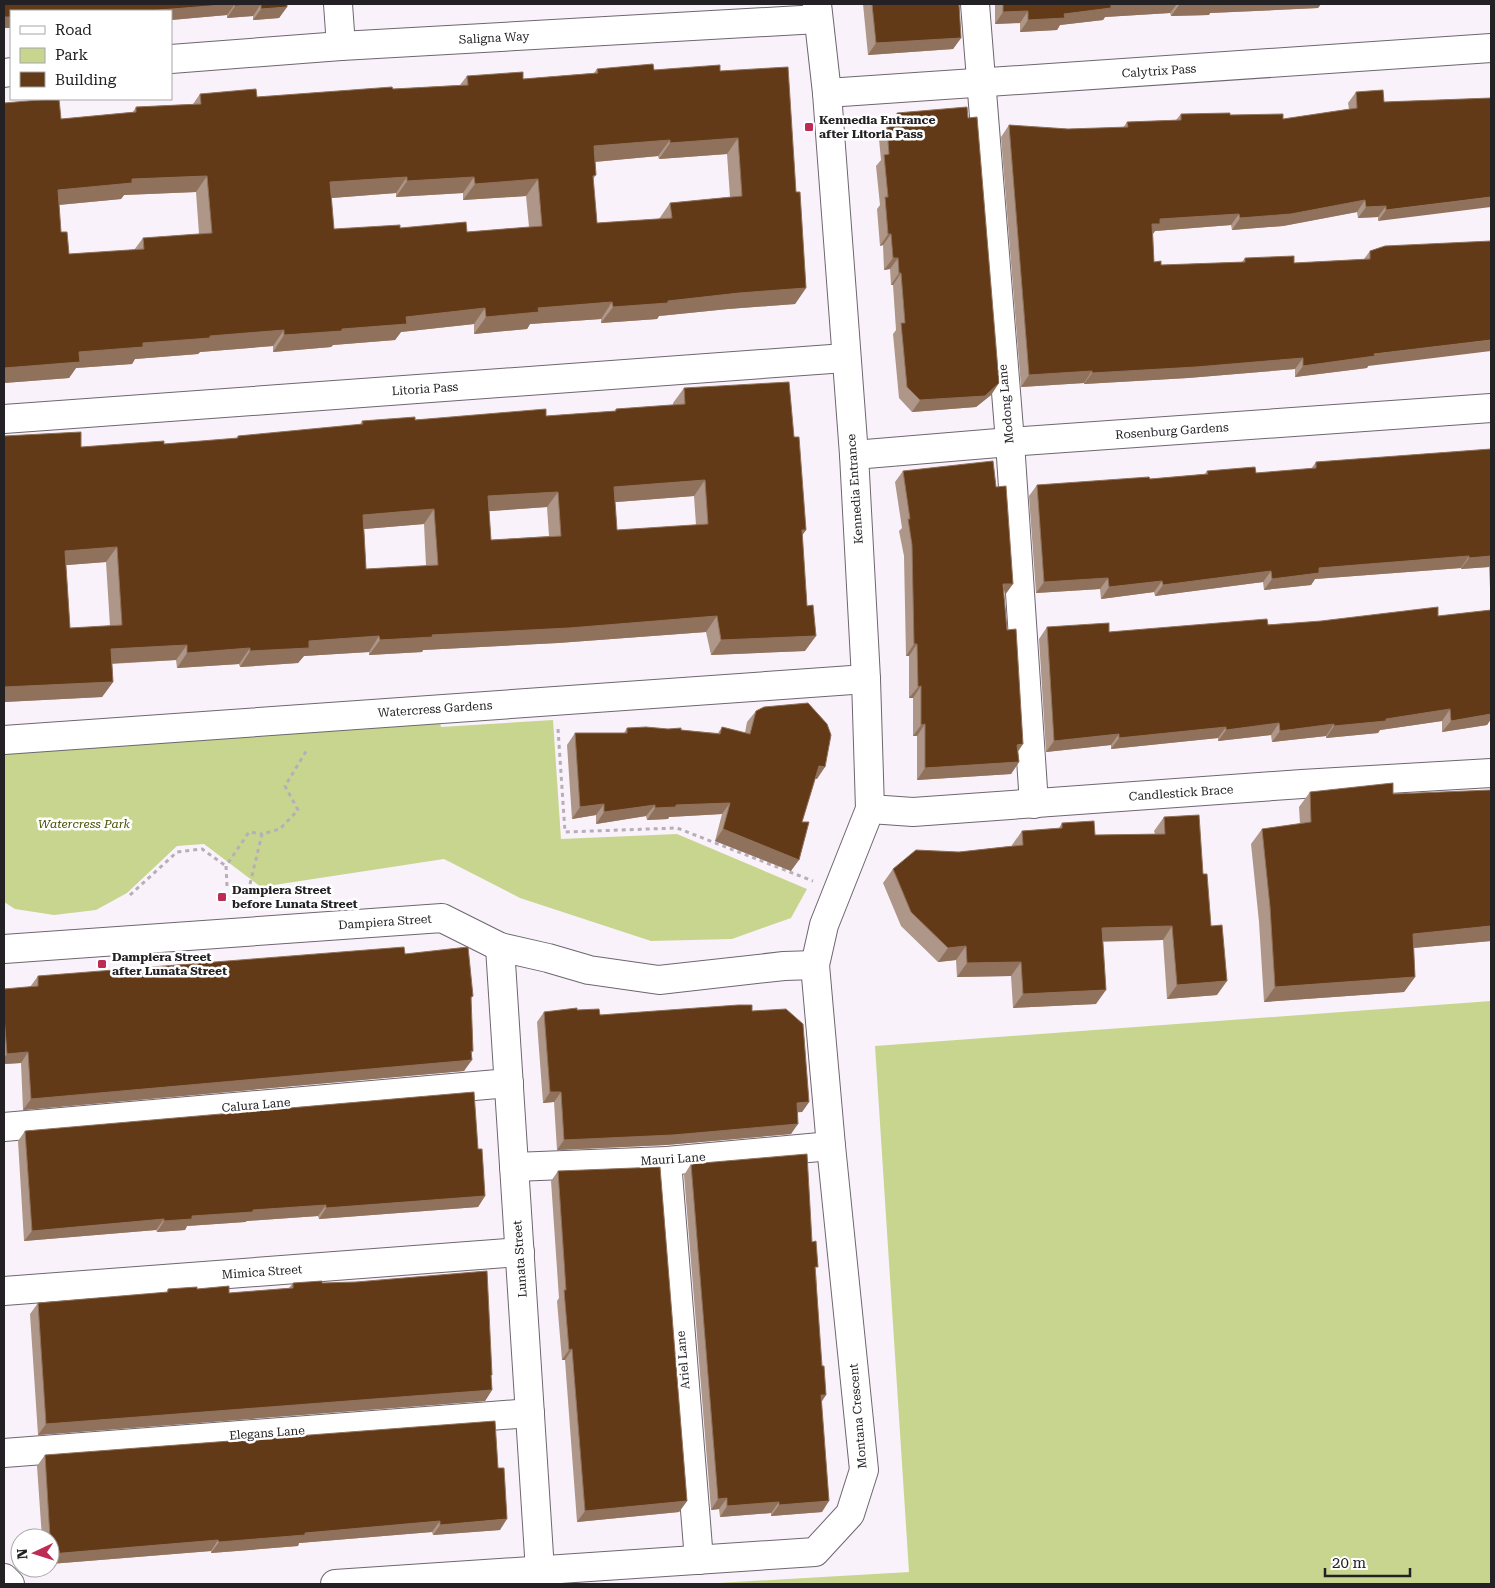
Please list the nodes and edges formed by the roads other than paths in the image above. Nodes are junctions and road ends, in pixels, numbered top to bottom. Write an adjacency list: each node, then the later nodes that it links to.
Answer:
1 (338, 4): 4 (street)
2 (975, 4): 7 (street, Modong Lane)
3 (817, 12): 4 (street, Saligna Way); 8 (street, Kennedia Entrance)
4 (341, 46): 6 (street, Saligna Way)
5 (1491, 48): 7 (street, Calytrix Pass)
6 (172, 60)
7 (981, 83): 8 (street, Calytrix Pass); 12 (street, Modong Lane)
8 (827, 93): 9 (street, Kennedia Entrance)
9 (845, 358): 11 (street, Litoria Pass); 13 (street, Kennedia Entrance)
10 (1491, 408): 12 (street, Rosenburg Gardens)
11 (4, 419)
12 (1010, 442): 13 (street, Rosenburg Gardens); 17 (street, Modong Lane)
13 (854, 455): 14 (street, Kennedia Entrance)
14 (866, 679): 15 (street, Watercress Gardens); 18 (street, Kennedia Entrance)
15 (4, 740)
16 (1491, 773): 17 (street, Candlestick Brace)
17 (1034, 804): 18 (street, Candlestick Brace)
18 (870, 809): 21 (street, Kennedia Entrance)
19 (500, 947): 20 (street, Dampiera Street); 21 (street, Dampiera Street); 22 (street, Lunata Street)
20 (4, 949)
21 (815, 965): 24 (street, Montana Crescent)
22 (509, 1083): 23 (street, Calura Lane); 26 (street, Lunata Street)
23 (4, 1127)
24 (831, 1146): 25 (street, Mauri Lane); 31 (street, Montana Crescent)
25 (667, 1161): 26 (street, Mauri Lane); 31 (street, Ariel Lane)
26 (514, 1166): 27 (street, Lunata Street)
27 (520, 1252): 28 (street, Mimica Street); 29 (street, Lunata Street)
28 (4, 1291)
29 (530, 1413): 30 (street, Elegans Lane); 32 (street, Lunata Street)
30 (4, 1453)
31 (699, 1560): 32 (street, Montana Crescent)
32 (540, 1571): 35 (street, Montana Crescent)
33 (4, 1578): 34 (street)
34 (10, 1584)
35 (335, 1584)

